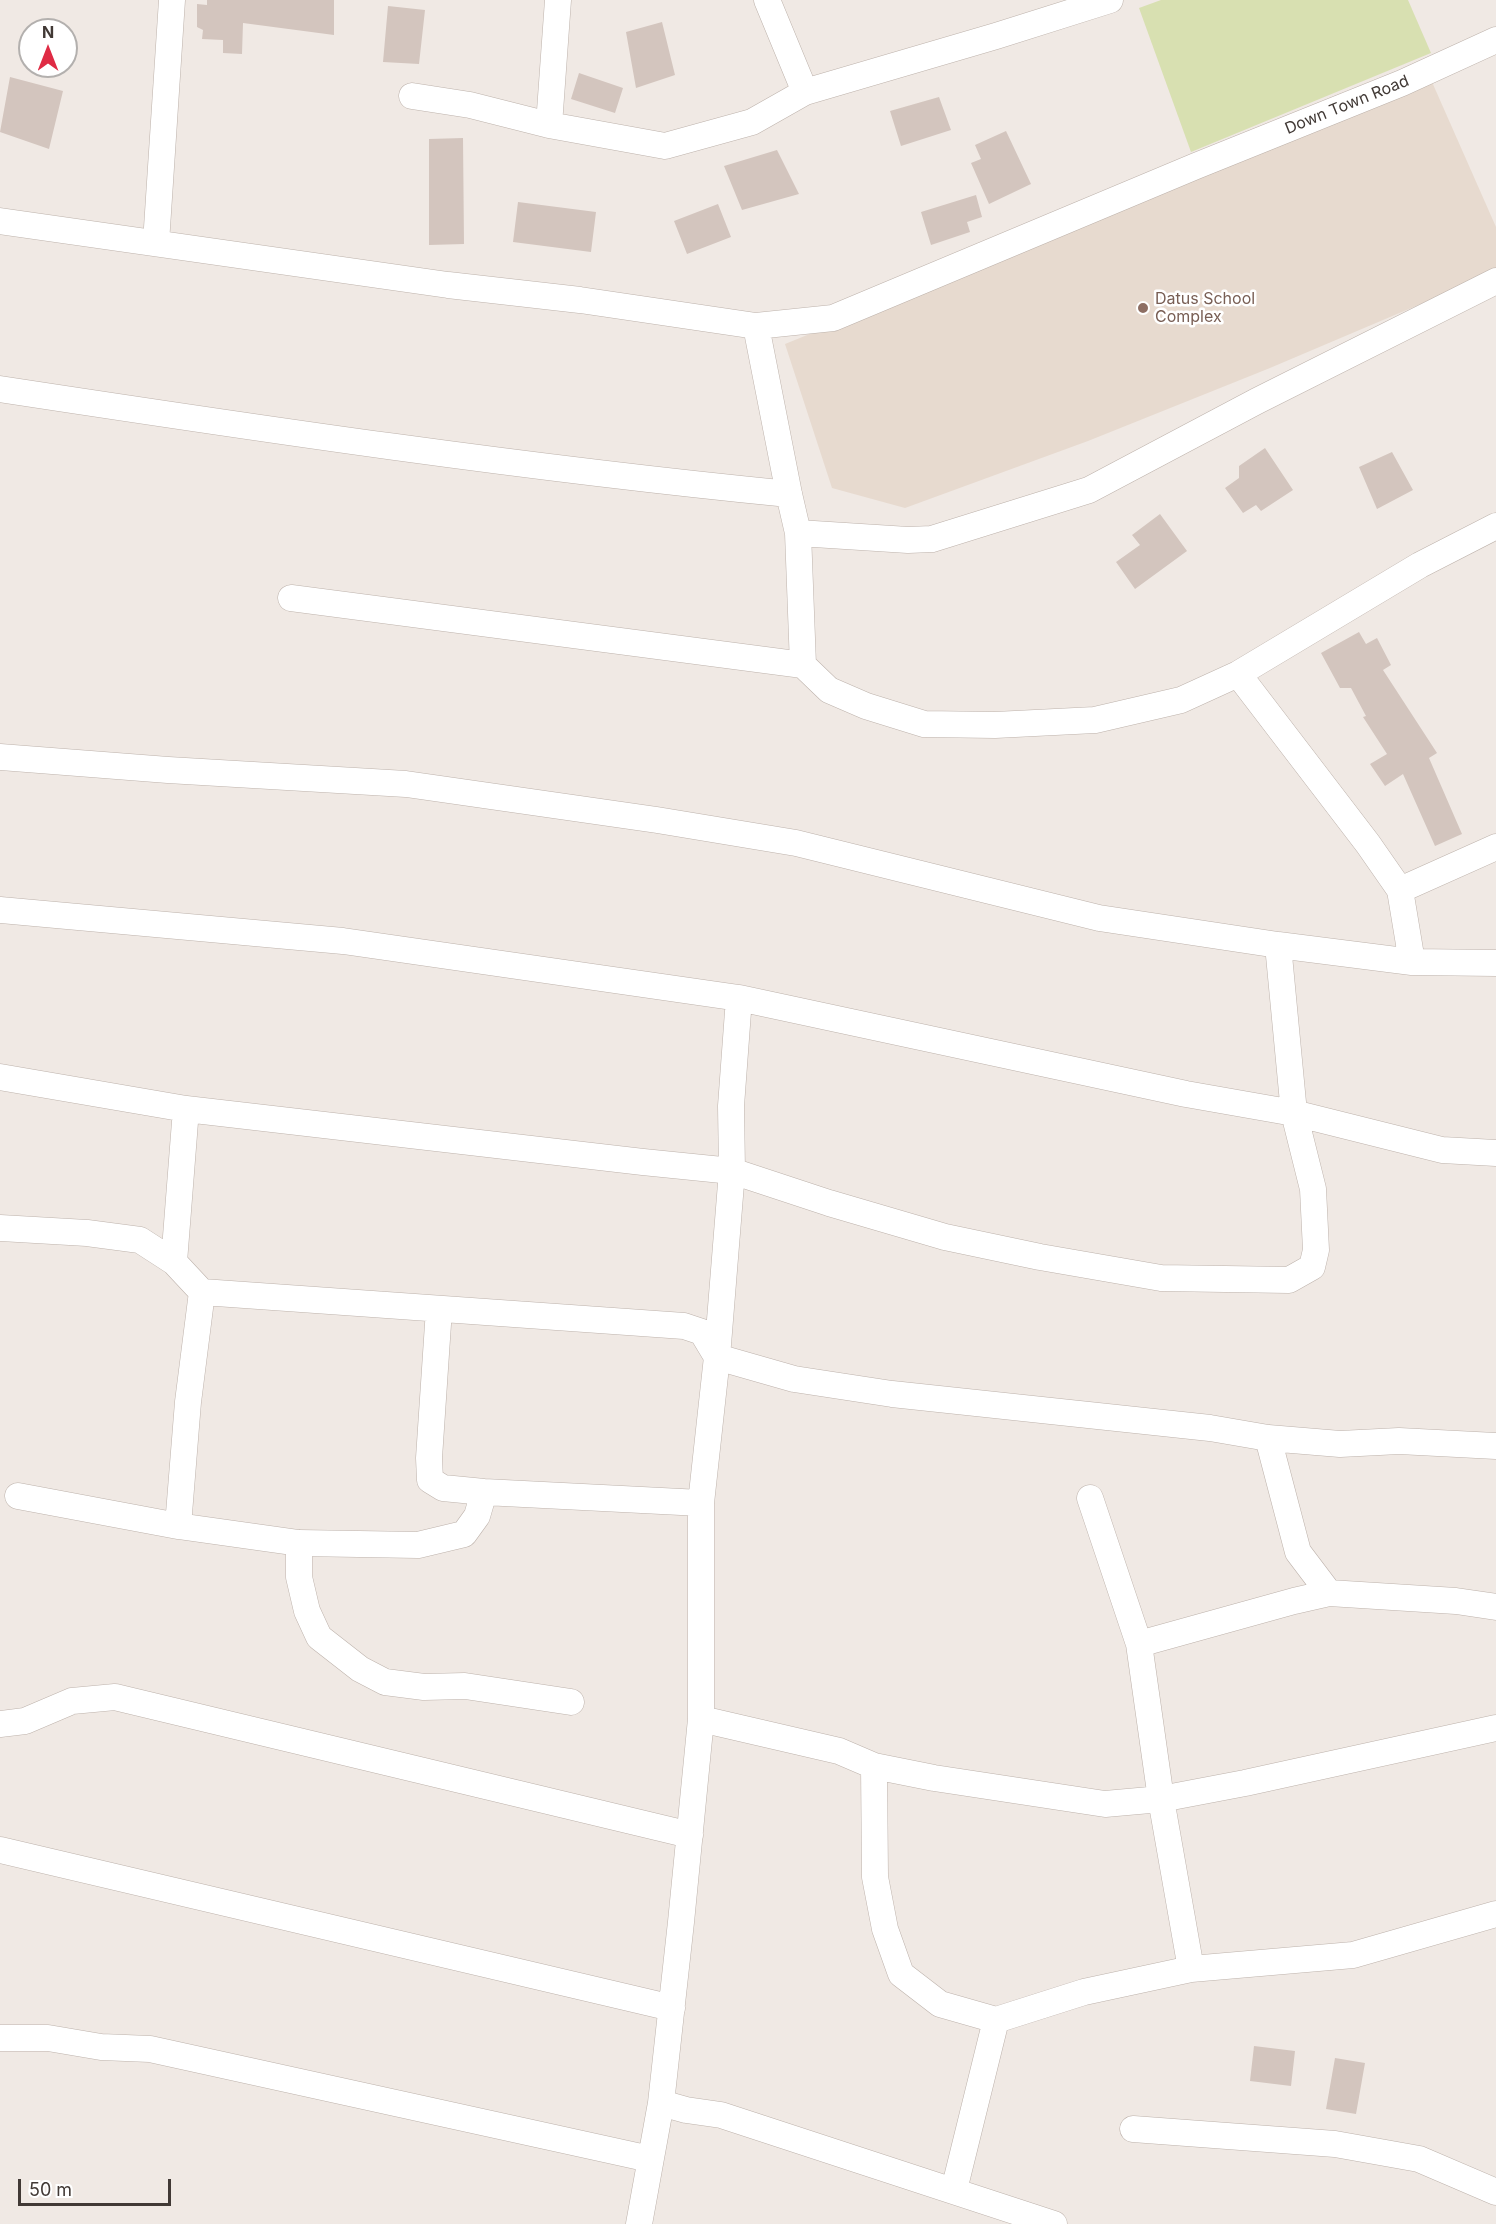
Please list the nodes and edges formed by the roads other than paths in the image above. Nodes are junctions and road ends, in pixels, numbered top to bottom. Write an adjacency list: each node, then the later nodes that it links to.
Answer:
1 (172, 0): 10 (street)
2 (558, 0): 8 (street)
3 (767, 0): 6 (street)
4 (1110, 0): 6 (street)
5 (1496, 40): 12 (street, Down Town Road)
6 (805, 92): 8 (street)
7 (412, 96): 8 (street)
8 (549, 125)
9 (0, 221): 10 (street, Down Town Road)
10 (156, 243): 12 (street, Down Town Road)
11 (1496, 281): 16 (street)
12 (756, 326): 14 (street)
13 (0, 389): 14 (street)
14 (789, 494): 16 (street)
15 (1496, 526): 19 (street)
16 (798, 533): 18 (street)
17 (291, 598): 18 (street)
18 (802, 665): 19 (street)
19 (1238, 674): 22 (street)
20 (0, 757): 24 (street)
21 (1496, 847): 22 (street)
22 (1400, 890): 25 (street)
23 (0, 910): 27 (street)
24 (1278, 945): 25 (street); 30 (street)
25 (1412, 962): 26 (street)
26 (1496, 963)
27 (739, 998): 30 (street); 32 (street)
28 (0, 1077): 29 (street)
29 (186, 1109): 32 (street); 34 (street)
30 (1294, 1113): 31 (street); 32 (street)
31 (1496, 1153)
32 (732, 1171): 37 (street)
33 (0, 1228): 34 (street)
34 (174, 1262): 35 (street)
35 (202, 1292): 36 (street); 44 (street)
36 (439, 1309): 37 (street); 40 (street)
37 (717, 1357): 38 (street); 43 (street)
38 (1268, 1438): 39 (street); 46 (street)
39 (1496, 1446)
40 (484, 1492): 43 (street); 45 (street)
41 (18, 1496): 44 (street)
42 (1090, 1498): 48 (street)
43 (701, 1503): 50 (street)
44 (178, 1526): 45 (street)
45 (299, 1542): 49 (street)
46 (1329, 1593): 47 (street); 48 (street)
47 (1496, 1607)
48 (1138, 1644): 54 (street)
49 (571, 1702)
50 (701, 1719): 53 (street); 55 (street)
51 (0, 1724): 55 (street)
52 (1496, 1728): 54 (street)
53 (874, 1766): 54 (street); 60 (street)
54 (1161, 1799): 58 (street)
55 (690, 1835): 59 (street)
56 (0, 1850): 59 (street)
57 (1496, 1914): 58 (street)
58 (1191, 1969): 60 (street)
59 (672, 2008): 62 (street)
60 (996, 2020): 65 (street)
61 (0, 2038): 64 (street)
62 (661, 2103): 64 (street); 65 (street)
63 (1133, 2129): 66 (street)
64 (650, 2159): 67 (street)
65 (954, 2190): 68 (street)
66 (1496, 2193)
67 (639, 2224)
68 (1054, 2224)

